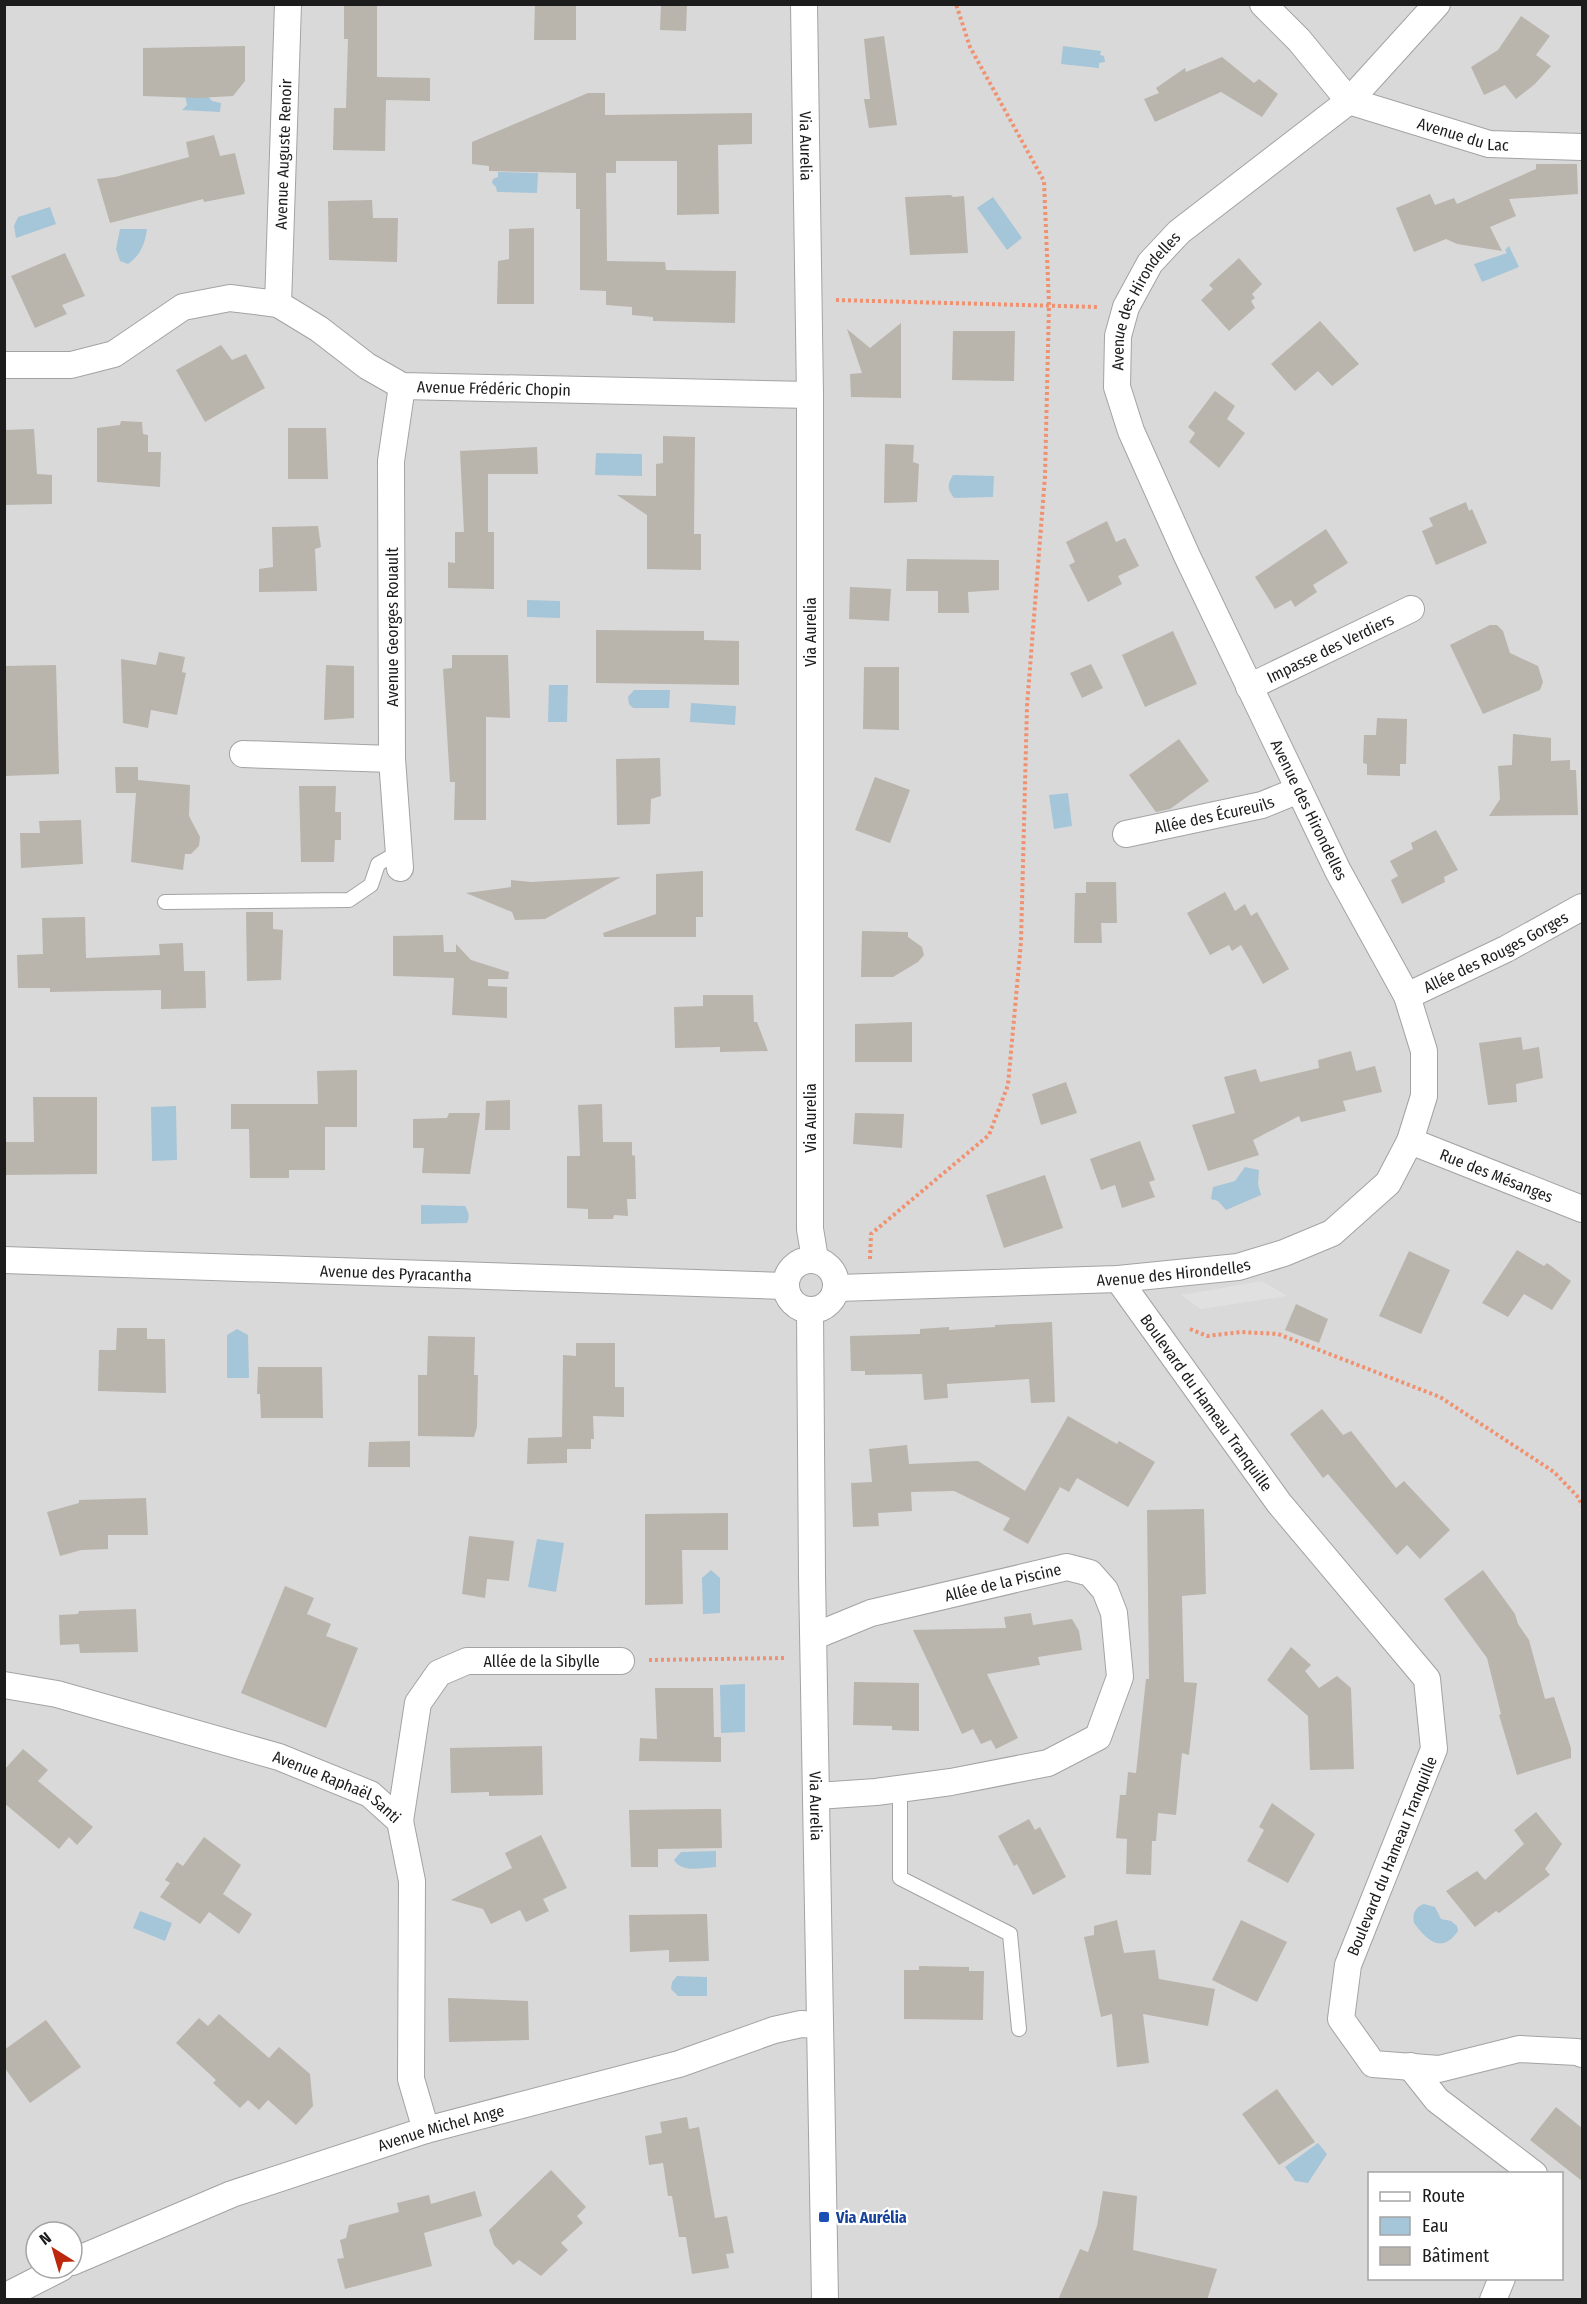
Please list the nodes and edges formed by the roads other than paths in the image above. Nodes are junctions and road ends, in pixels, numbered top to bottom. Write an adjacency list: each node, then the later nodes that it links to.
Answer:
1 (288, 4): 7 (street, Avenue Auguste Renoir)
2 (804, 4): 10 (street, Via Aurelia)
3 (1263, 4): 5 (street)
4 (1437, 4): 5 (street, Avenue des Hirondelles)
5 (1349, 101): 6 (street, Avenue du Lac); 12 (street, Avenue des Hirondelles)
6 (1582, 147)
7 (278, 304): 8 (street, Avenue Frédéric Chopin); 9 (street, Avenue Frédéric Chopin)
8 (4, 365)
9 (402, 386): 10 (street, Avenue Frédéric Chopin); 14 (street, Avenue Georges Rouault)
10 (810, 395): 23 (street, Via Aurelia)
11 (1411, 609): 12 (street, Impasse des Verdiers)
12 (1249, 687): 15 (street, Avenue des Hirondelles)
13 (243, 754): 14 (street)
14 (392, 759): 17 (street, Avenue Georges Rouault)
15 (1299, 790): 16 (street, Allée des Écureuils); 20 (street, Avenue des Hirondelles)
16 (1126, 834)
17 (400, 860): 18 (lane)
18 (165, 902)
19 (1582, 907): 20 (street, Allée des Rouges Gorges)
20 (1407, 996): 21 (street, Avenue des Hirondelles)
21 (1410, 1141): 22 (street, Rue des Mésanges); 25 (street, Avenue des Hirondelles)
22 (1582, 1209)
23 (815, 1259): 26 (street); 27 (street)
24 (4, 1260): 26 (street, Avenue des Pyracantha)
25 (1118, 1279): 27 (street, Avenue des Hirondelles); 38 (street, Boulevard du Hameau Tranquille)
26 (785, 1287): 28 (street)
27 (838, 1287): 28 (street)
28 (810, 1312): 29 (street, Via Aurelia)
29 (814, 1636): 32 (street, Allée de la Piscine); 33 (street, Via Aurelia)
30 (621, 1661): 34 (street, Allée de la Sibylle)
31 (4, 1685): 34 (street, Avenue Raphaël Santi)
32 (900, 1789): 33 (street, Allée de la Piscine); 36 (lane)
33 (817, 1796): 35 (street, Via Aurelia)
34 (400, 1821): 39 (street, Avenue Raphaël Santi)
35 (820, 2025): 39 (street, Avenue Michel Ange); 45 (street, Via Aurelia)
36 (1019, 2029)
37 (1582, 2055): 38 (street, Boulevard du Hameau Tranquille)
38 (1410, 2066): 40 (street)
39 (426, 2130): 41 (street, Avenue Michel Ange)
40 (1531, 2172)
41 (84, 2257)
42 (37, 2280): 44 (street)
43 (1501, 2280): 46 (street)
44 (4, 2297)
45 (825, 2300)
46 (1493, 2300)

